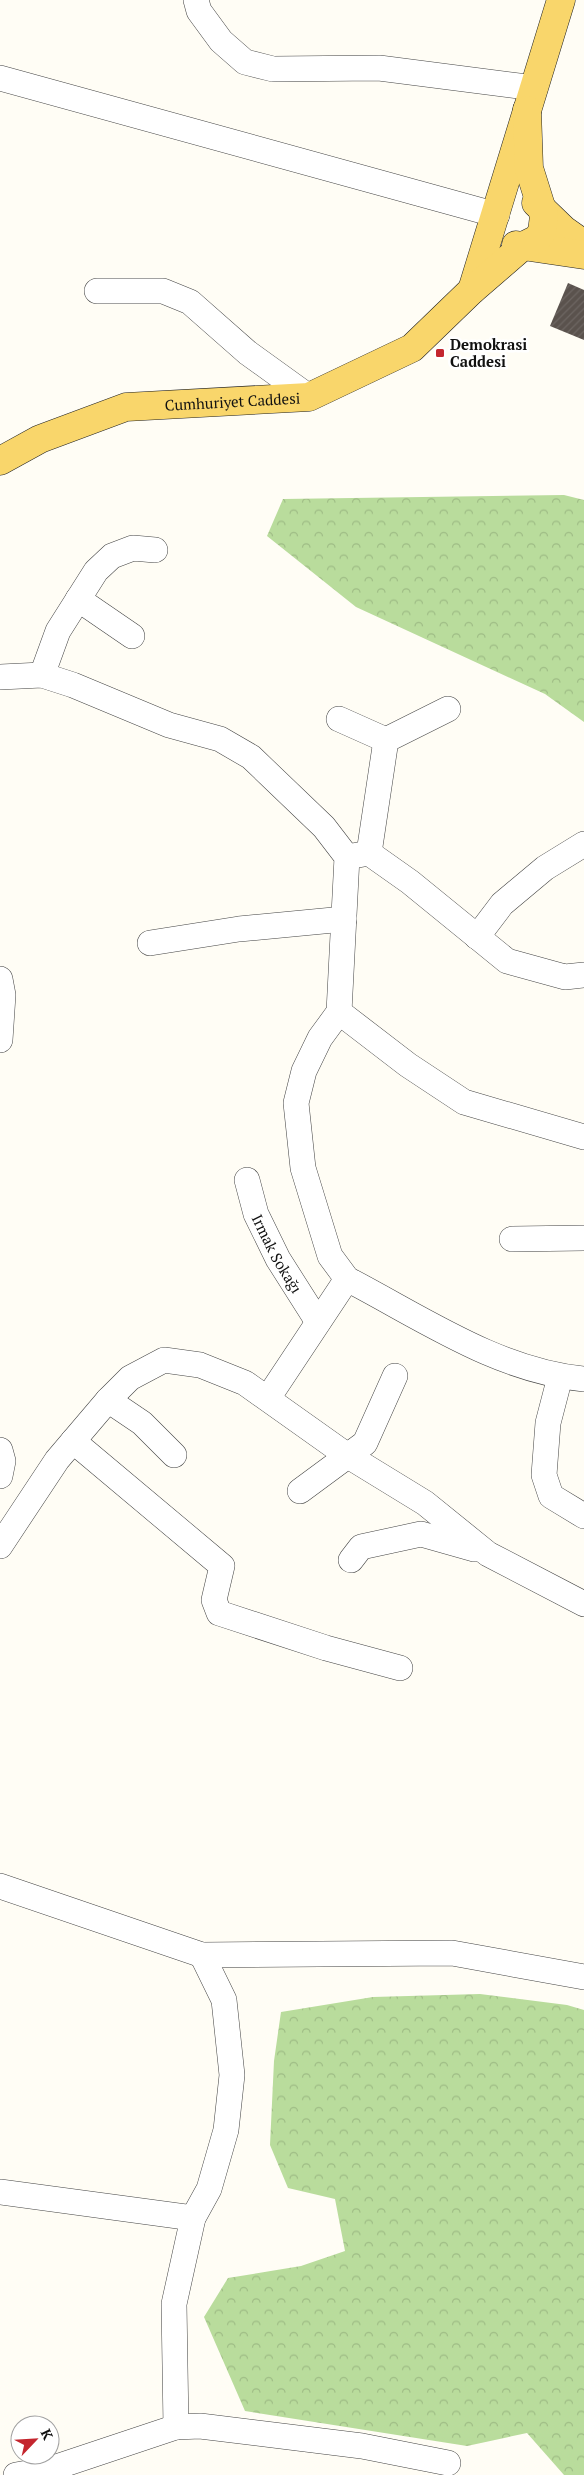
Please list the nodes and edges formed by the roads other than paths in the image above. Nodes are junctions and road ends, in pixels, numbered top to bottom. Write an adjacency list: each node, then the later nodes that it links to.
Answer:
1 (196, 0): 4 (street)
2 (561, 0): 4 (main road)
3 (0, 78): 6 (street)
4 (531, 99): 5 (main road); 6 (main road)
5 (541, 209): 6 (main road); 7 (main road); 8 (main road)
6 (496, 215): 8 (main road); 11 (main road)
7 (584, 244)
8 (522, 246): 9 (main road); 11 (main road, Cumhuriyet Caddesi)
9 (584, 255)
10 (97, 291): 12 (street)
11 (471, 291): 12 (main road, Cumhuriyet Caddesi)
12 (310, 397): 13 (main road, Cumhuriyet Caddesi)
13 (0, 461)
14 (155, 550): 15 (street)
15 (78, 599): 16 (street); 17 (street)
16 (132, 636)
17 (42, 675): 18 (street); 23 (street)
18 (0, 676)
19 (448, 709): 21 (street)
20 (340, 719): 21 (street)
21 (386, 740): 23 (street)
22 (584, 844): 25 (street)
23 (358, 855): 24 (street); 25 (street)
24 (344, 919): 26 (street); 29 (street)
25 (477, 937): 27 (street)
26 (150, 944)
27 (584, 974)
28 (0, 979): 30 (street)
29 (339, 1012): 31 (street); 35 (street)
30 (0, 1040)
31 (584, 1137)
32 (247, 1180): 36 (street, Irmak Sokağı)
33 (584, 1238): 34 (street)
34 (512, 1239)
35 (347, 1279): 36 (street); 38 (street)
36 (318, 1322): 39 (street)
37 (395, 1376): 44 (street)
38 (572, 1378): 47 (street)
39 (268, 1398): 40 (street); 44 (street)
40 (108, 1400): 41 (street); 43 (street)
41 (73, 1441): 48 (street); 52 (street)
42 (0, 1450): 45 (street)
43 (174, 1456)
44 (349, 1456): 46 (street); 49 (street)
45 (0, 1476)
46 (300, 1491)
47 (584, 1516)
48 (0, 1546)
49 (488, 1554): 50 (street); 51 (street)
50 (351, 1560)
51 (584, 1604)
52 (400, 1668)
53 (0, 1886): 54 (street)
54 (202, 1955): 55 (street); 57 (street)
55 (584, 1977)
56 (0, 2192): 57 (street)
57 (193, 2218): 58 (street)
58 (176, 2427): 59 (street); 60 (street)
59 (448, 2463)
60 (16, 2475)

